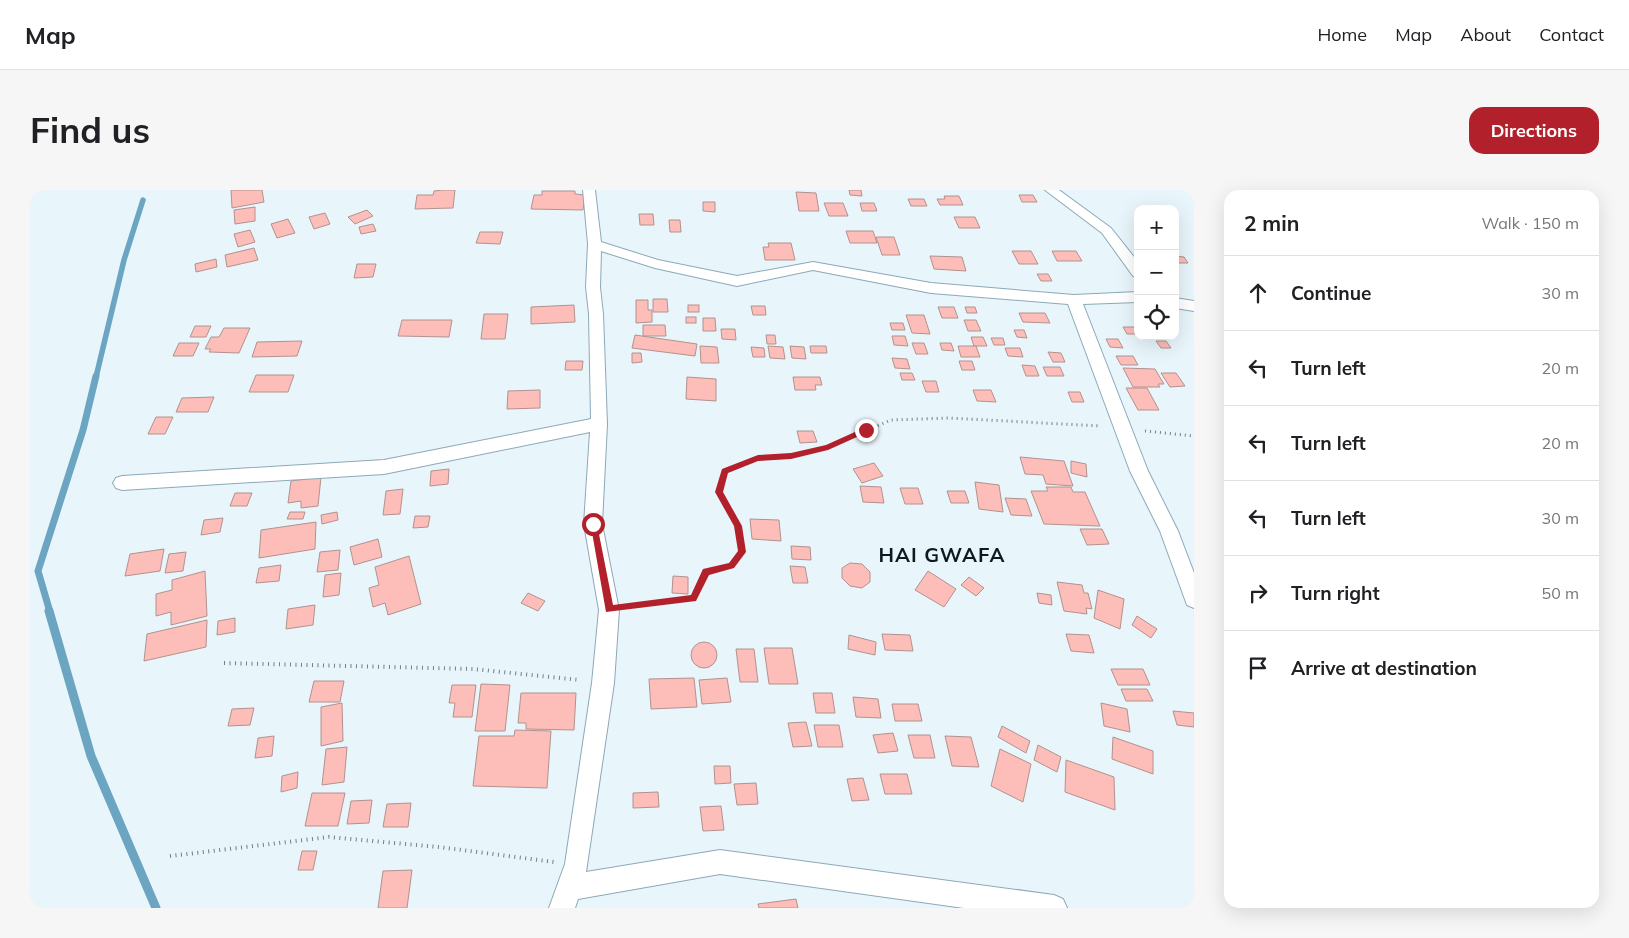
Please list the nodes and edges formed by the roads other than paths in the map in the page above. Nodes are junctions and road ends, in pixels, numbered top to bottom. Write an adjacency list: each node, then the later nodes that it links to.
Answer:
1 (589, 190): 3 (street)
2 (1051, 190): 4 (street)
3 (595, 244): 6 (street); 9 (street)
4 (1134, 267)
5 (1134, 294): 6 (street)
6 (1074, 300): 11 (street)
7 (1179, 304): 8 (street)
8 (1194, 306)
9 (599, 424): 10 (street); 12 (street)
10 (122, 483)
11 (1194, 599)
12 (565, 898): 13 (street)
13 (1054, 908)

